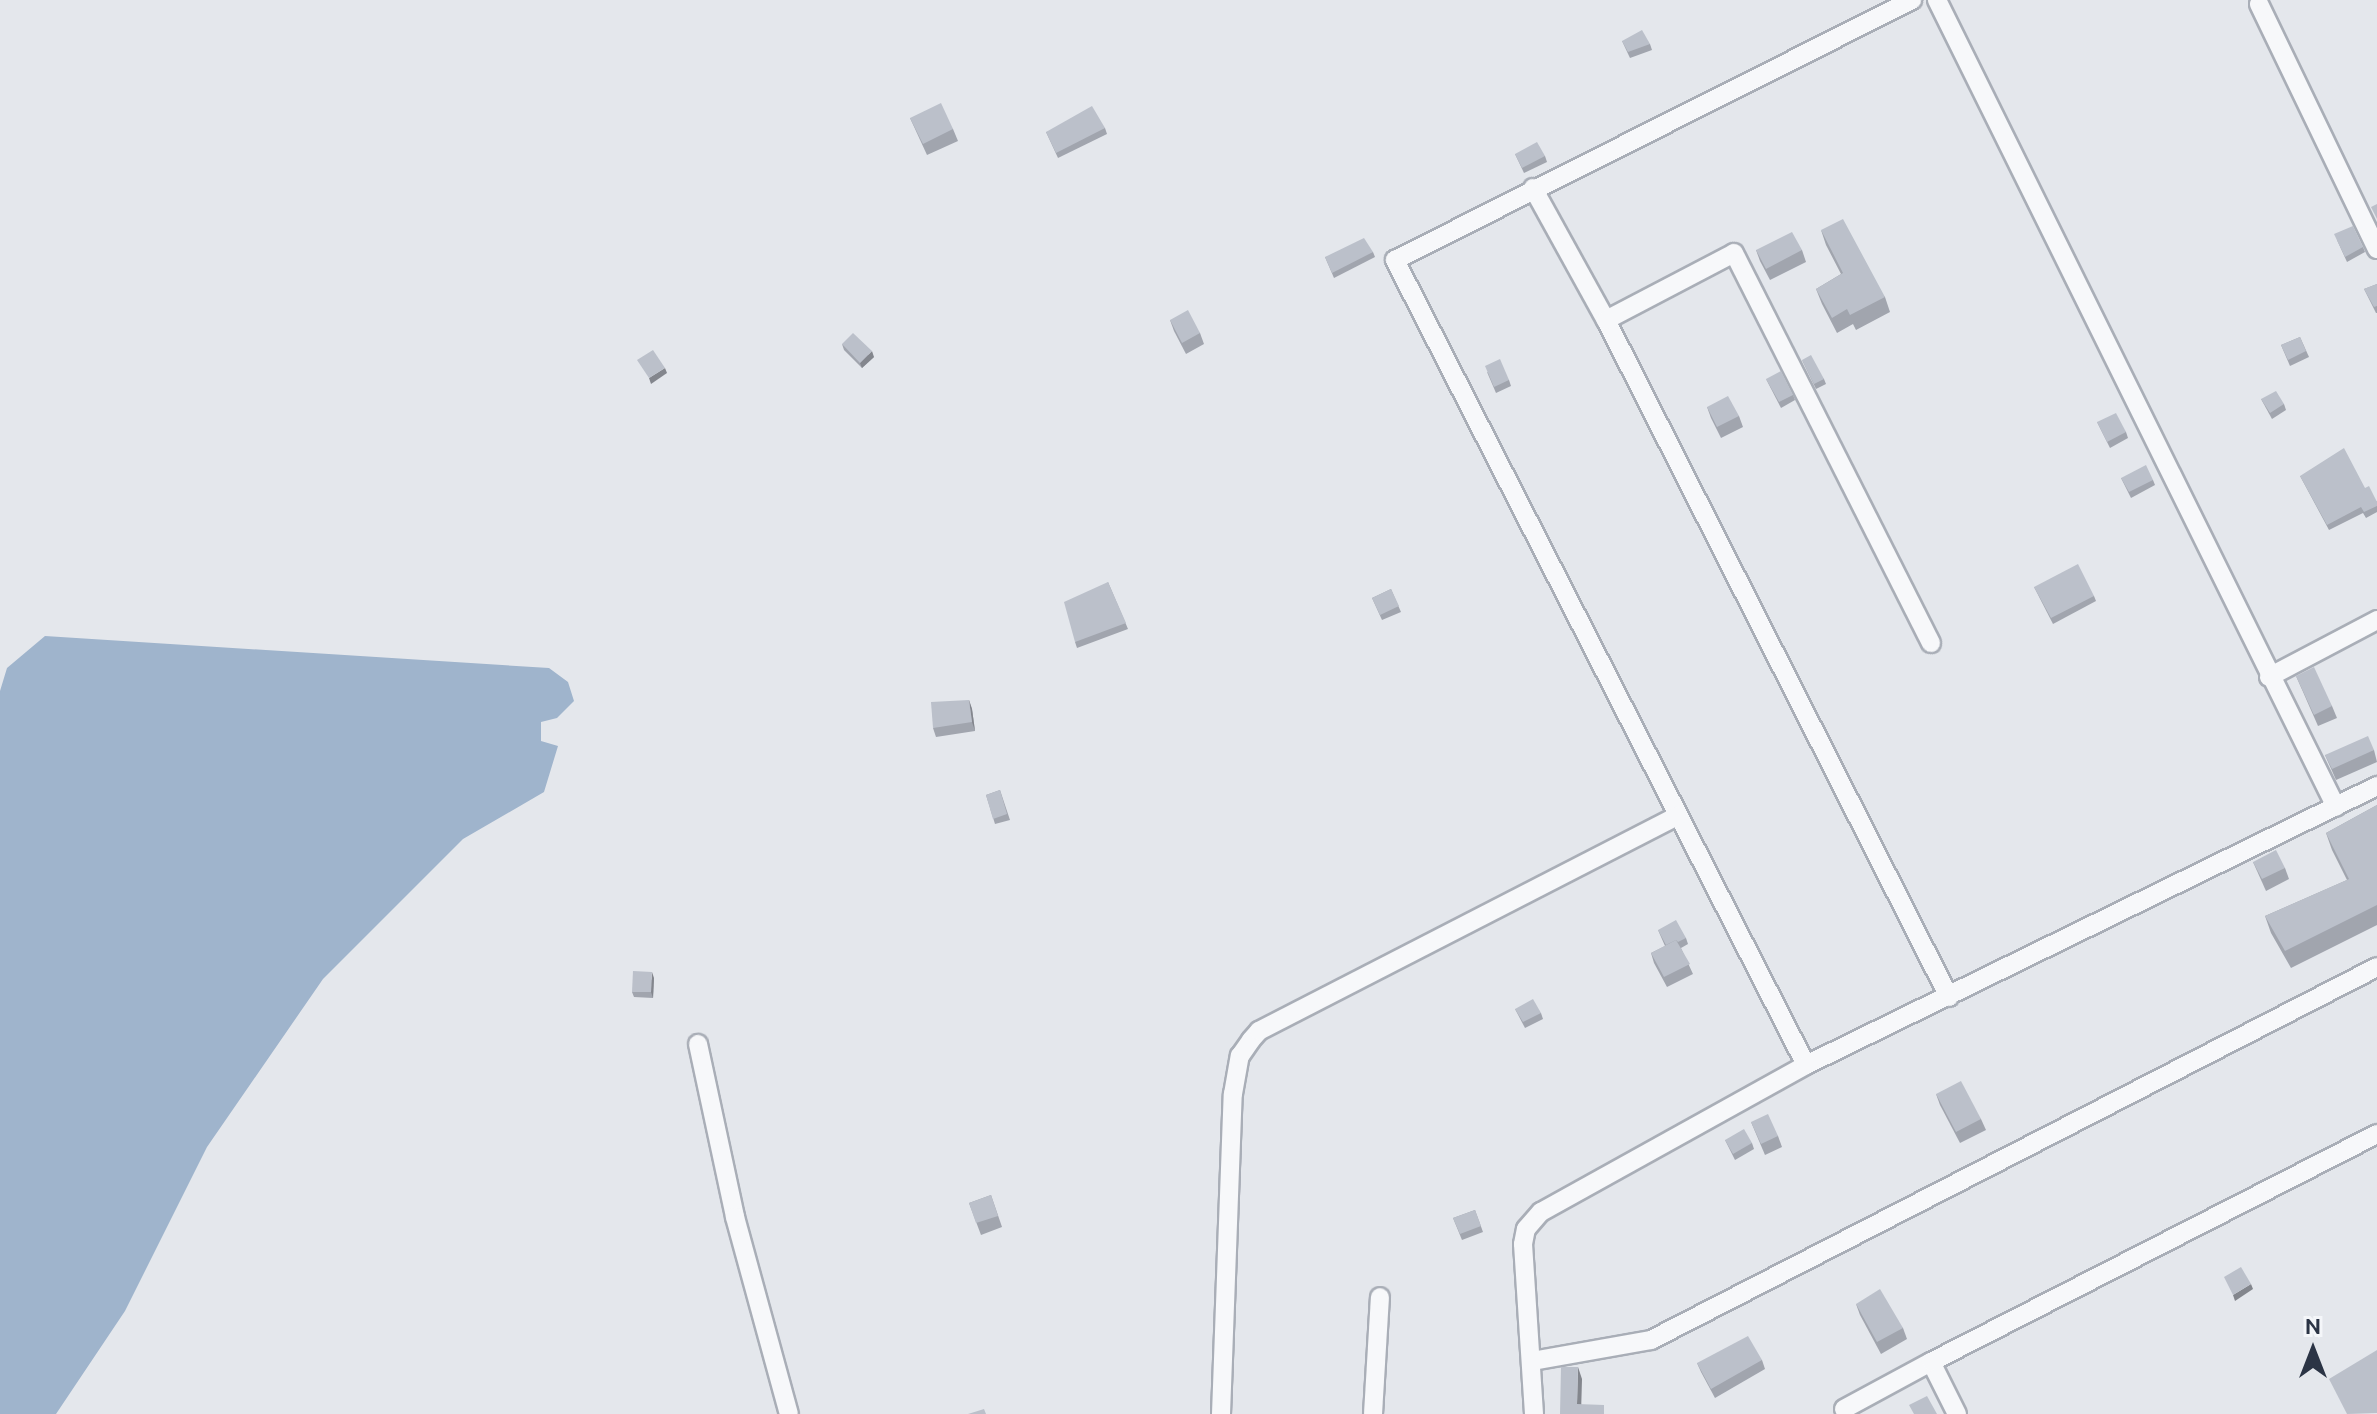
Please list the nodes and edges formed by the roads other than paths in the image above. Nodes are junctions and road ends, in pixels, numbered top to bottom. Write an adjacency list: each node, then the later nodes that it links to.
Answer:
1 (1912, 0): 4 (street)
2 (1937, 0): 9 (street)
3 (2259, 4): 5 (street)
4 (1533, 188): 6 (street); 12 (street)
5 (2377, 249)
6 (1606, 320): 8 (street); 14 (street)
7 (2377, 620): 9 (street)
8 (1931, 643)
9 (2269, 677): 11 (street)
10 (2377, 786): 11 (street)
11 (2336, 807): 14 (street)
12 (1678, 816): 16 (street); 23 (street)
13 (2377, 967): 19 (street)
14 (1949, 997): 16 (street)
15 (698, 1044): 22 (street)
16 (1806, 1065): 19 (street)
17 (2377, 1134): 20 (street)
18 (1380, 1297): 24 (street)
19 (1532, 1361): 25 (street)
20 (1931, 1362): 21 (street); 26 (street)
21 (1844, 1409)
22 (789, 1414)
23 (1221, 1414)
24 (1373, 1414)
25 (1534, 1414)
26 (1957, 1414)

